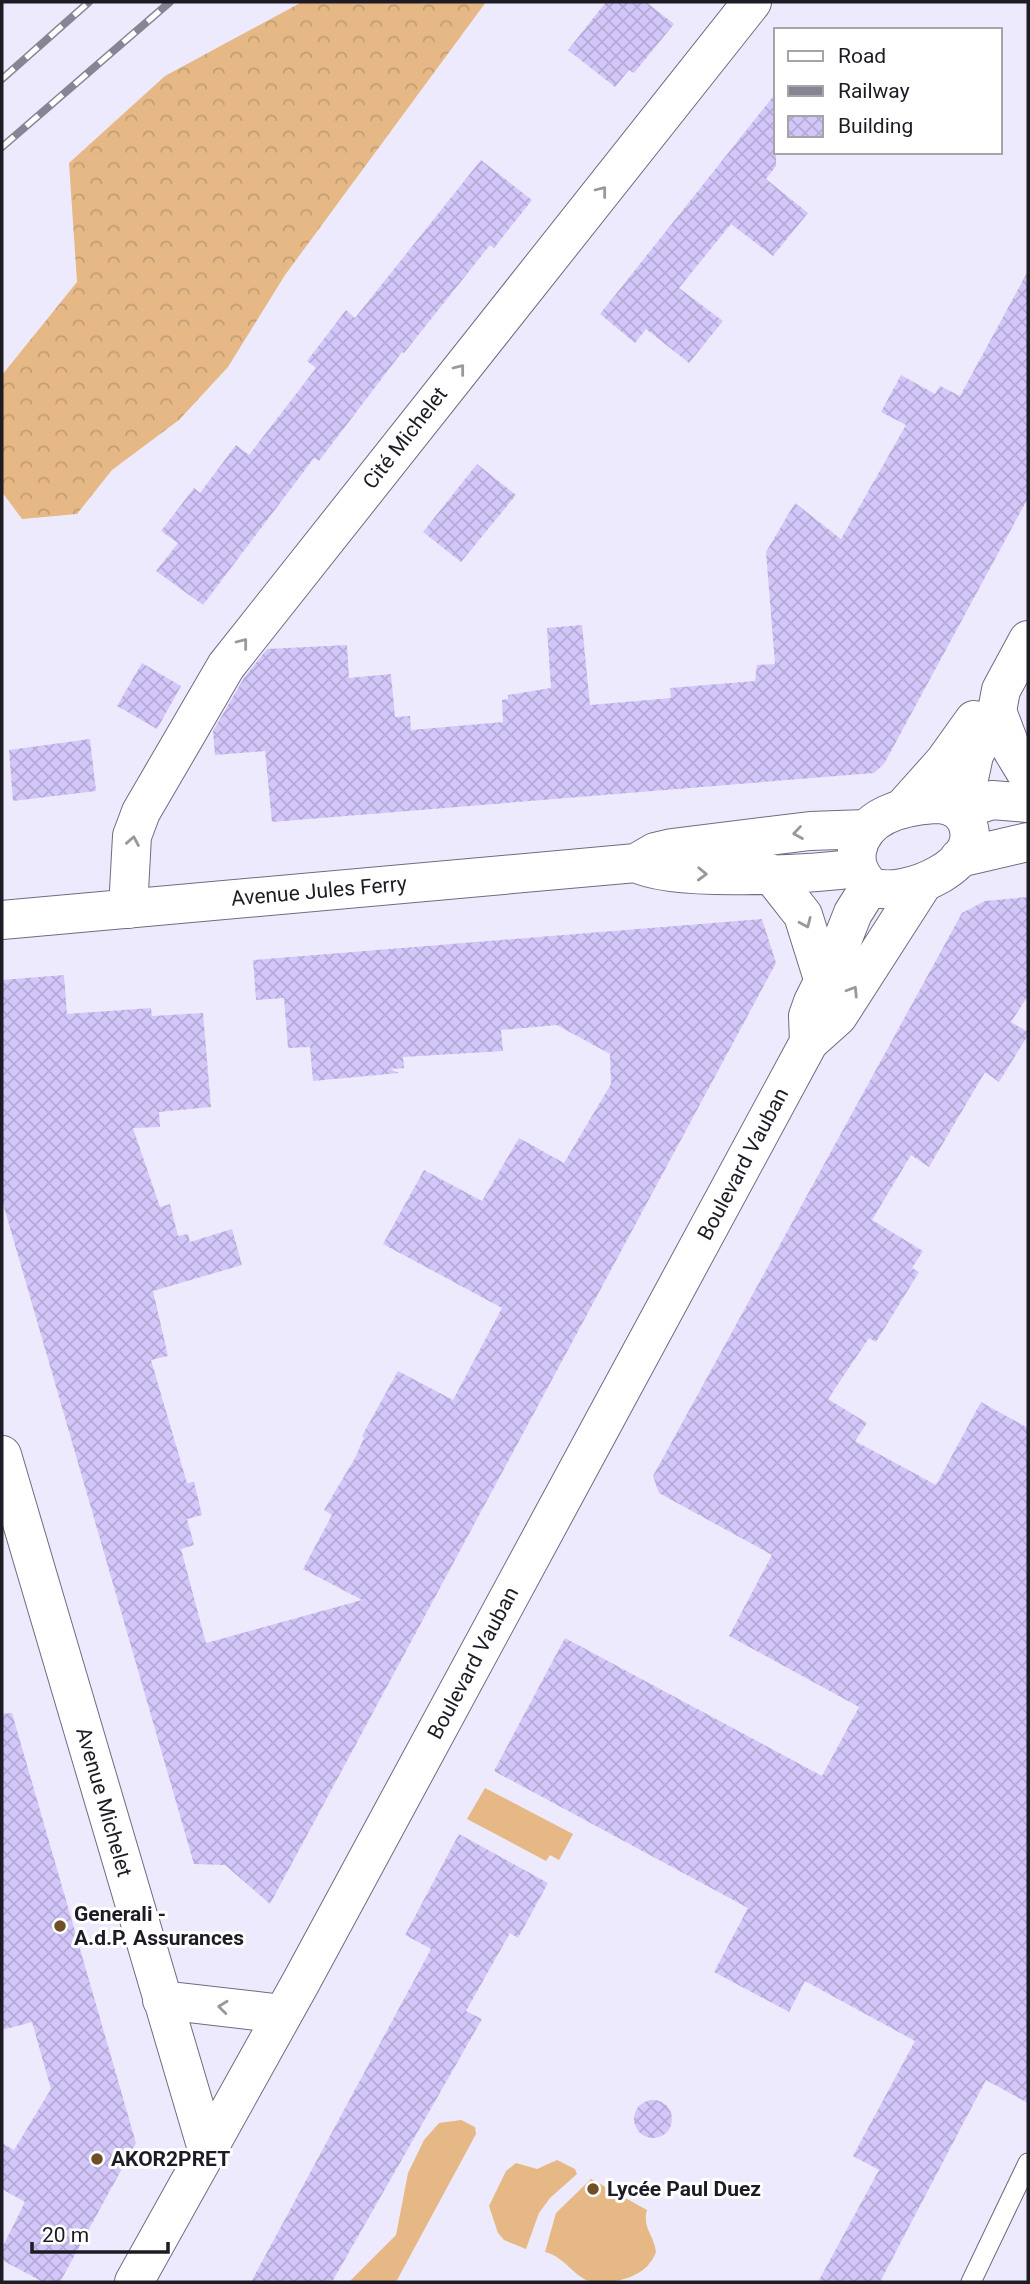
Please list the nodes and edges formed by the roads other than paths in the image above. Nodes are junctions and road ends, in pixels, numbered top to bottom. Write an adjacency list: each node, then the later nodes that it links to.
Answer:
1 (752, 2): 15 (street, Cité Michelet, one-way to 1)
2 (1028, 640): 3 (street)
3 (999, 701): 4 (street); 6 (street); 7 (street)
4 (1028, 776)
5 (1028, 803): 6 (street)
6 (954, 808): 7 (street); 10 (street)
7 (902, 809): 8 (street)
8 (866, 829): 11 (street, Avenue Jules Ferry, one-way to 11); 13 (street)
9 (1028, 842): 10 (street)
10 (959, 858): 14 (street)
11 (636, 863): 12 (street, Avenue Jules Ferry, one-way to 12); 15 (street, Avenue Jules Ferry)
12 (770, 873): 13 (street, Avenue Jules Ferry); 17 (street, one-way to 17)
13 (864, 877): 14 (street); 17 (street, Boulevard Vauban)
14 (925, 882): 18 (street, Boulevard Vauban, one-way to 14)
15 (128, 909): 16 (street, Avenue Jules Ferry)
16 (2, 920)
17 (824, 982): 18 (street, Boulevard Vauban)
18 (809, 1042): 21 (street, Boulevard Vauban)
19 (2, 1455): 20 (street, Avenue Michelet)
20 (162, 2000): 21 (street, one-way to 20); 22 (street, Avenue Michelet)
21 (283, 2014): 22 (street, Boulevard Vauban)
22 (207, 2150): 24 (street, Boulevard Vauban)
23 (1028, 2163): 25 (lane)
24 (134, 2282)
25 (971, 2282)

